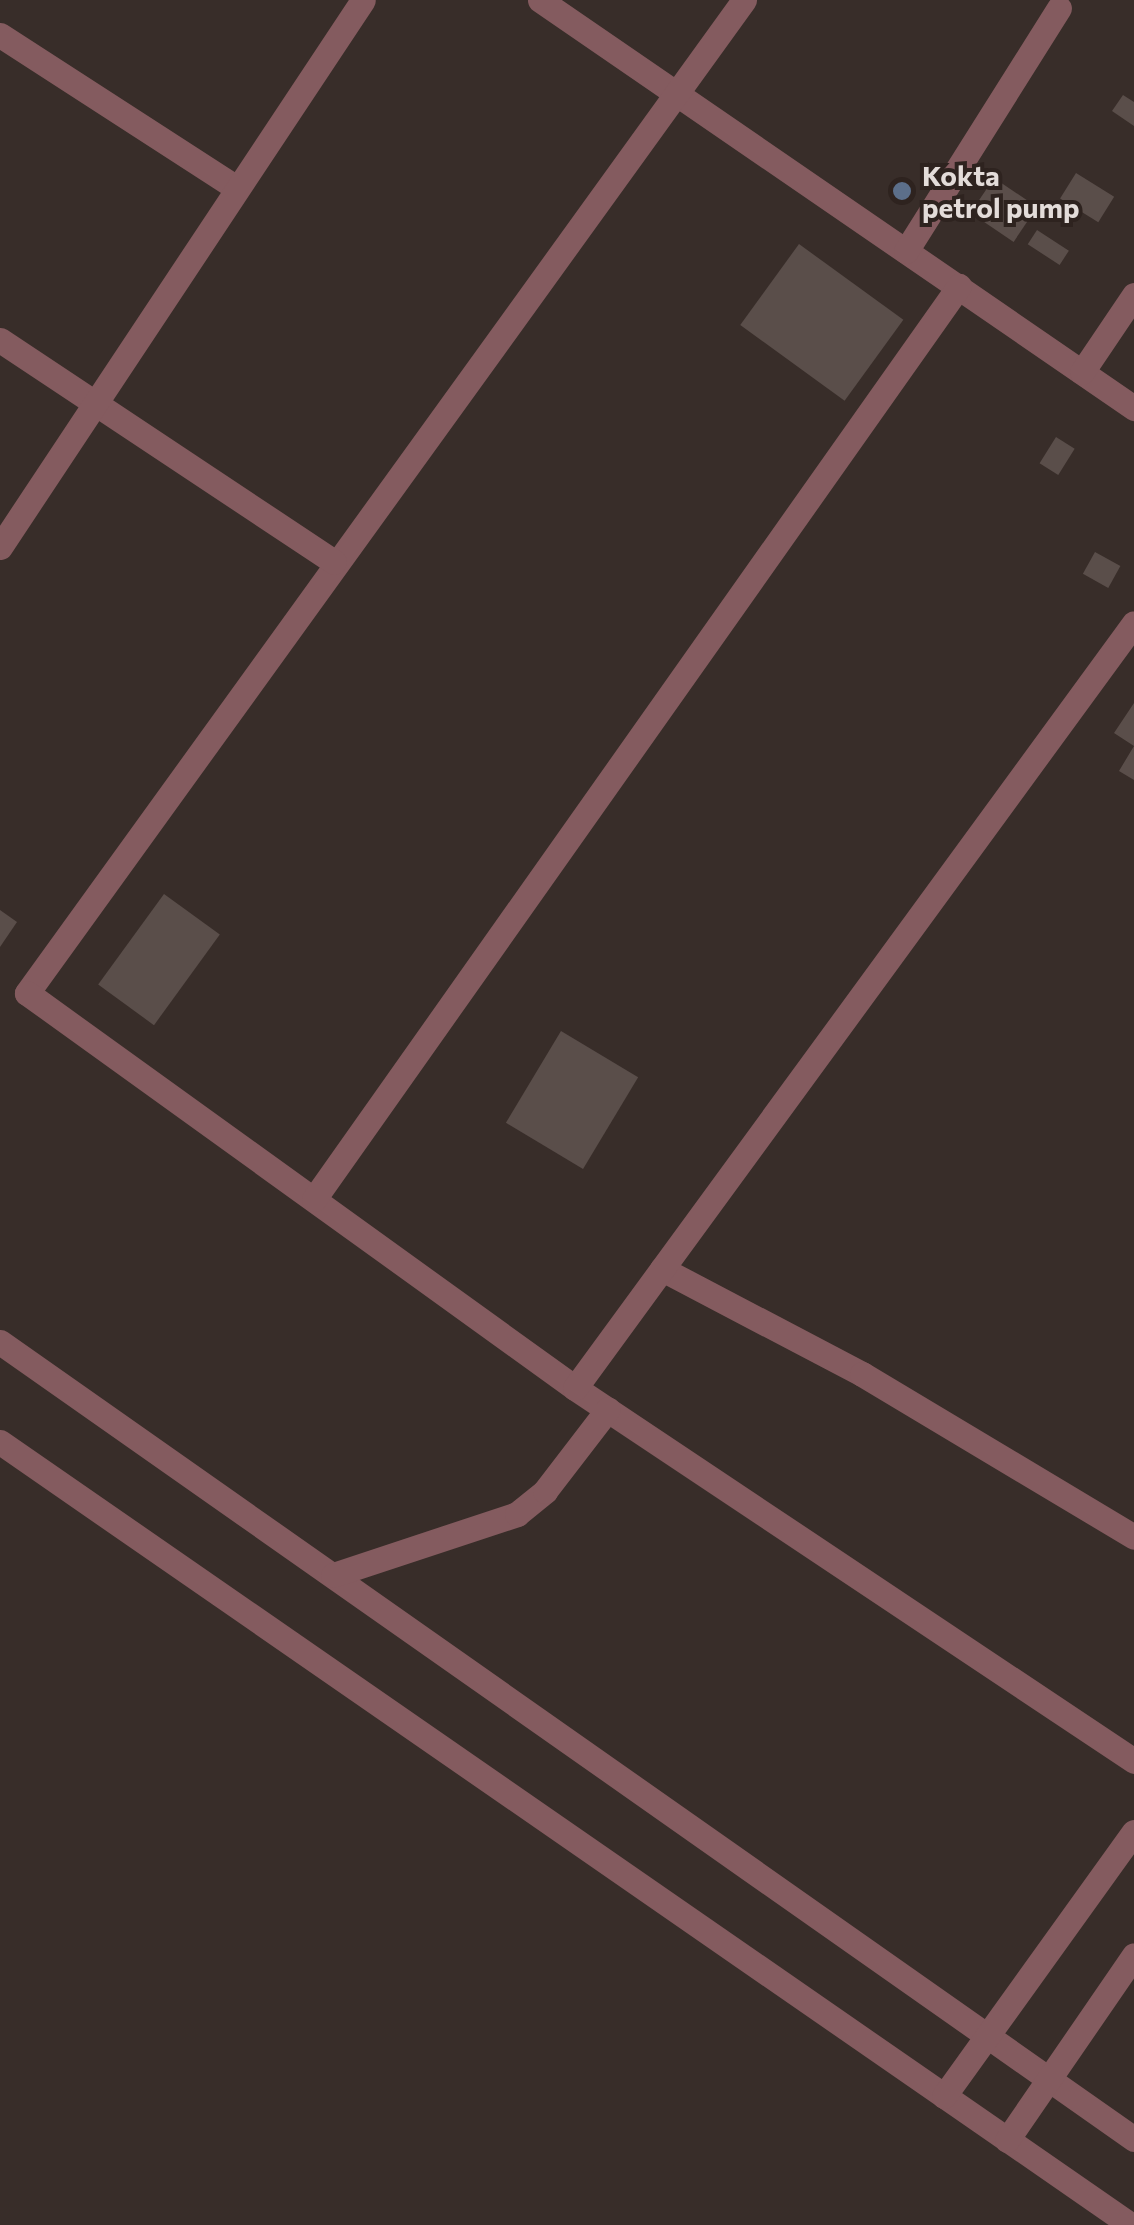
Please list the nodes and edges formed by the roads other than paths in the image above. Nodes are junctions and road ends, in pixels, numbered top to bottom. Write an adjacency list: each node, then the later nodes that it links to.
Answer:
1 (363, 0): 7 (street)
2 (540, 0): 6 (street)
3 (744, 0): 6 (street)
4 (1059, 8): 8 (street)
5 (0, 35): 7 (street)
6 (673, 97): 8 (street); 16 (street)
7 (235, 187): 13 (street)
8 (906, 251): 9 (street)
9 (959, 286): 12 (street); 18 (street)
10 (1134, 295): 12 (street)
11 (0, 340): 13 (street)
12 (1082, 372): 14 (street)
13 (92, 402): 15 (street); 16 (street)
14 (1134, 408)
15 (0, 547)
16 (334, 562): 18 (street)
17 (1134, 623): 19 (street)
18 (314, 1198): 21 (street)
19 (662, 1269): 21 (street); 24 (street)
20 (0, 1342): 25 (street)
21 (576, 1388): 22 (street)
22 (608, 1409): 25 (street); 26 (street)
23 (0, 1442): 31 (street)
24 (1134, 1537)
25 (333, 1575): 29 (street)
26 (1134, 1761)
27 (1134, 1832): 29 (street)
28 (1134, 1955): 30 (street)
29 (988, 2031): 30 (street); 31 (street)
30 (1050, 2077): 32 (street); 33 (street)
31 (944, 2096): 33 (street)
32 (1134, 2138)
33 (1008, 2140): 34 (street)
34 (1130, 2225)

